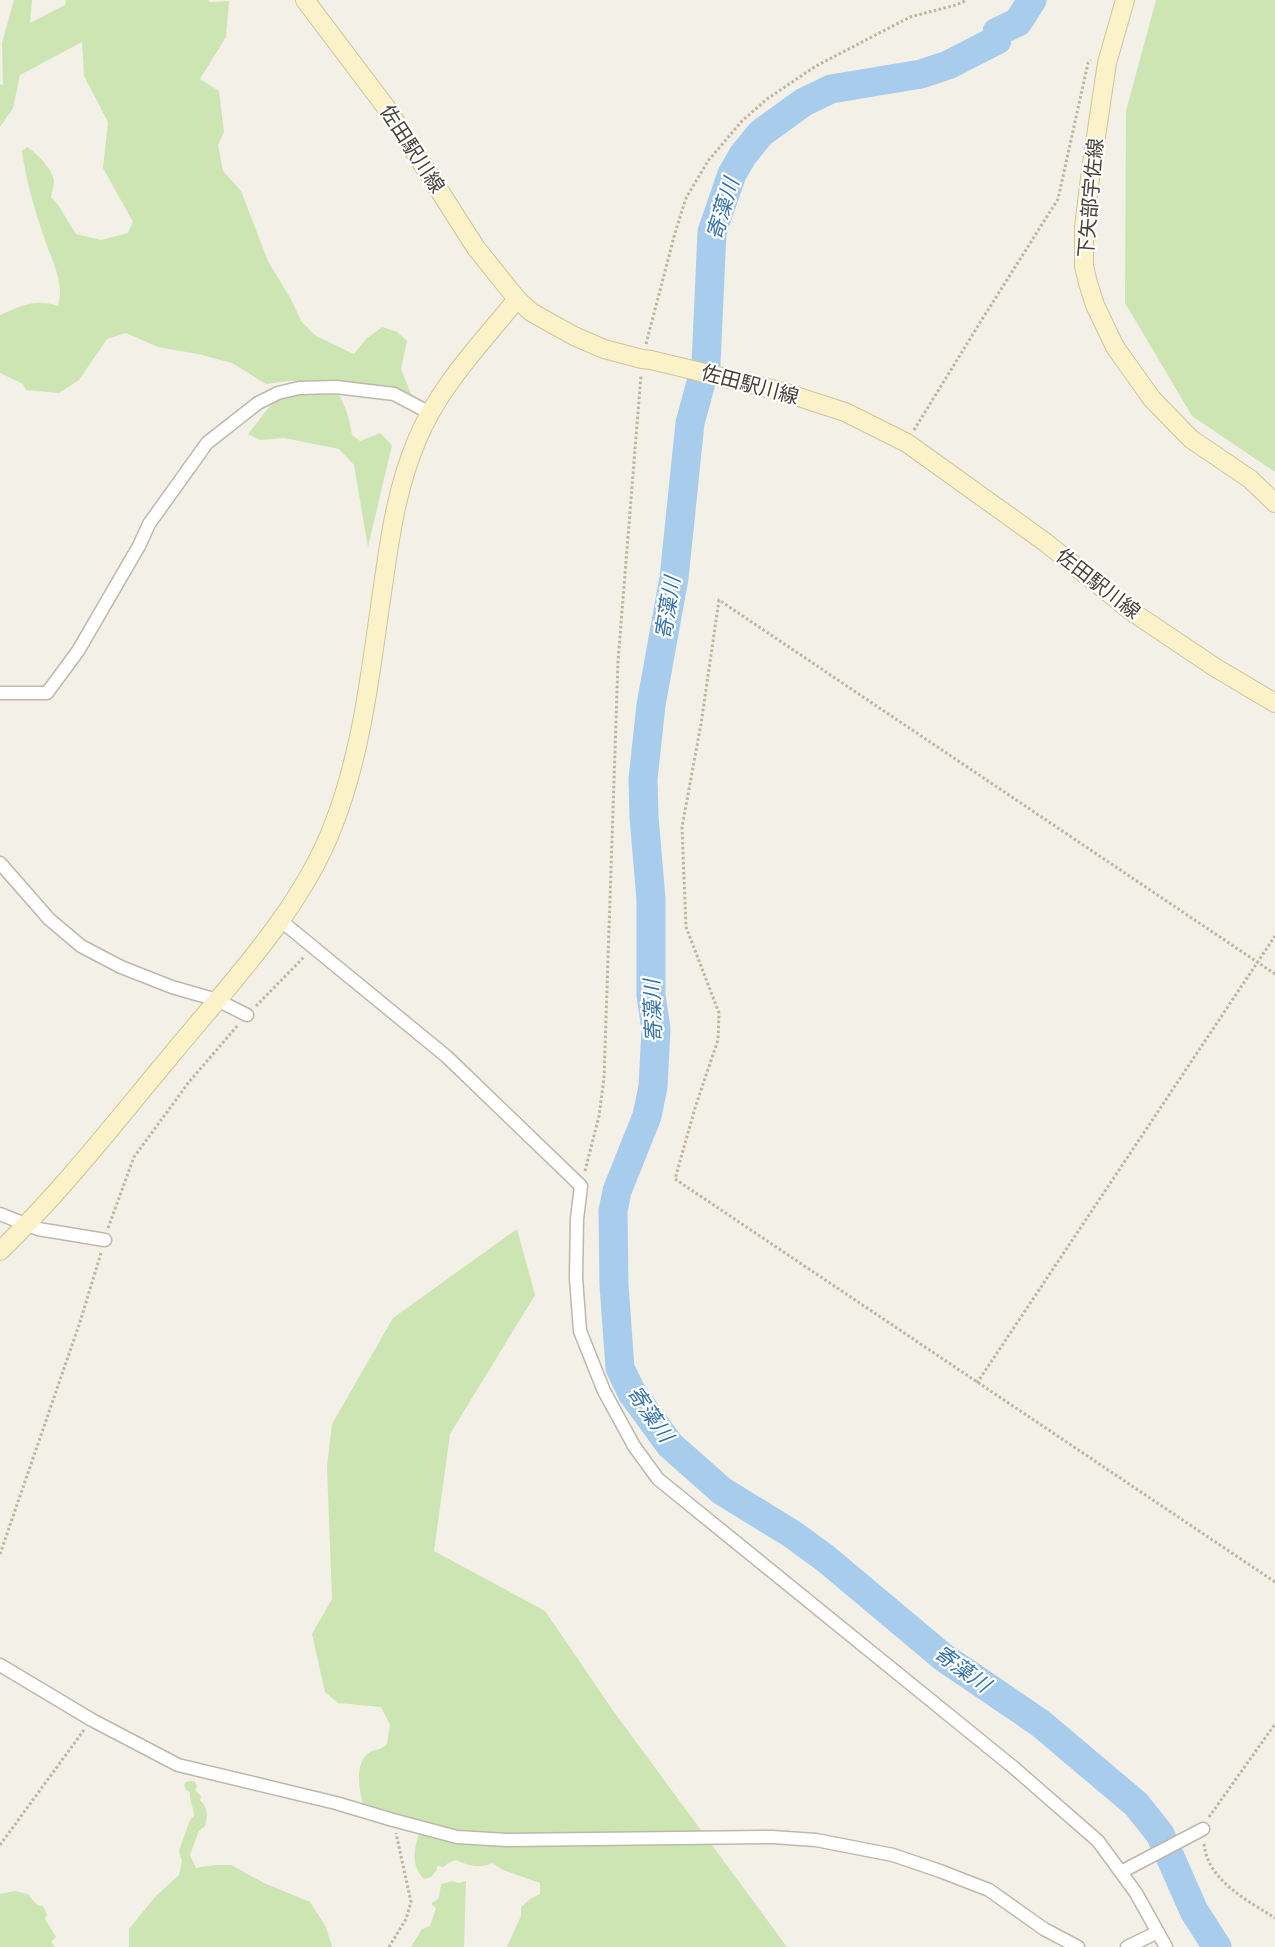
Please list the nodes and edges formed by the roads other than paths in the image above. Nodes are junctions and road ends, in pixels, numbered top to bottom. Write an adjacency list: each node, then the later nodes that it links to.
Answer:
1 (305, 0): 3 (main road, 佐田駅川線)
2 (1125, 0): 5 (main road, 下矢部宇佐線)
3 (517, 299): 4 (main road); 7 (main road, 佐田駅川線)
4 (430, 412): 6 (street); 9 (main road)
5 (1275, 503)
6 (0, 693)
7 (1275, 702)
8 (0, 863): 10 (street)
9 (280, 920): 10 (main road); 18 (street)
10 (217, 1000): 11 (street); 13 (main road)
11 (247, 1015)
12 (0, 1214): 13 (street)
13 (26, 1225): 14 (street); 15 (main road)
14 (105, 1240)
15 (0, 1251)
16 (0, 1665): 20 (street)
17 (1202, 1829): 18 (street)
18 (1121, 1872): 19 (street)
19 (1158, 1932): 21 (street); 22 (street)
20 (1078, 1947)
21 (1127, 1947)
22 (1166, 1947)

